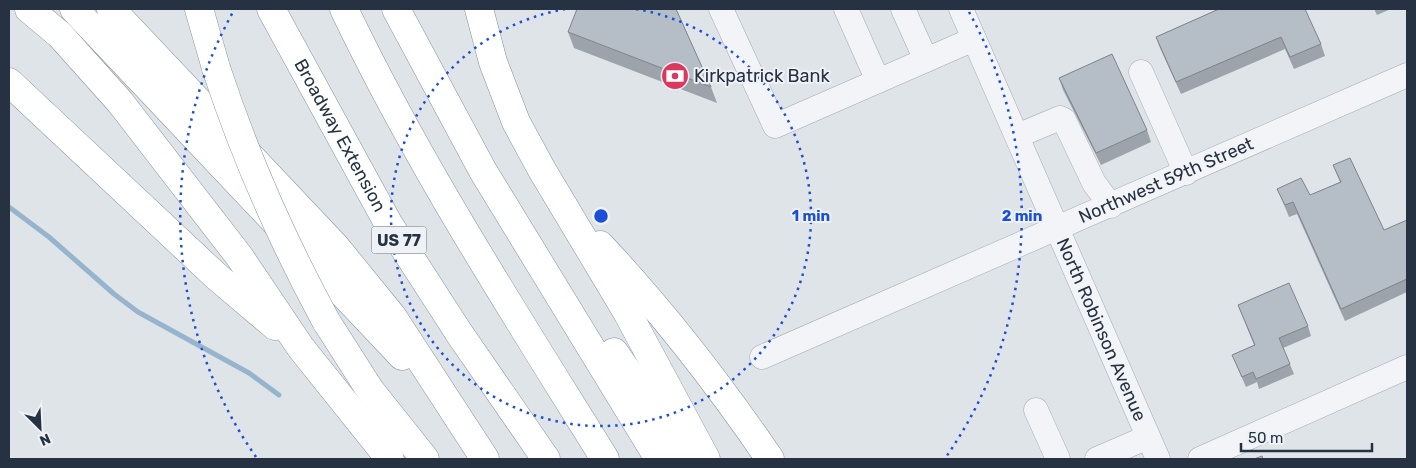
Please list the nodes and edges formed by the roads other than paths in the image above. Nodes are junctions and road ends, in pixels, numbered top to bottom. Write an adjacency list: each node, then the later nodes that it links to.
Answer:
1 (29, 9): 25 (highway)
2 (74, 9): 29 (highway)
3 (111, 9): 29 (highway)
4 (199, 9): 34 (highway, bridge)
5 (271, 9): 36 (highway, Broadway Extension / US 77)
6 (344, 9): 37 (highway)
7 (396, 9): 23 (highway)
8 (479, 9): 21 (highway)
9 (722, 9): 17 (street)
10 (846, 9): 17 (street)
11 (903, 9): 14 (street)
12 (961, 9): 13 (street, North Robinson Avenue)
13 (974, 39): 14 (street); 19 (street, North Robinson Avenue)
14 (926, 60): 17 (street)
15 (1141, 72): 20 (street)
16 (1407, 75): 20 (street, Northwest 59th Street)
17 (878, 81)
18 (9, 82): 25 (highway)
19 (1017, 136): 22 (street); 24 (street, North Robinson Avenue)
20 (1186, 173): 22 (street, Northwest 59th Street)
21 (563, 204): 31 (highway); 39 (highway)
22 (1111, 206): 24 (street, Northwest 59th Street)
23 (512, 218): 31 (highway); 38 (highway)
24 (1058, 230): 26 (street, Northwest 59th Street); 30 (street, North Robinson Avenue)
25 (301, 348): 33 (highway)
26 (762, 357)
27 (1407, 367): 32 (street)
28 (1036, 410): 40 (street)
29 (454, 413): 35 (highway)
30 (1148, 437): 41 (street); 42 (street, North Robinson Avenue)
31 (697, 453)
32 (1205, 458)
33 (390, 459)
34 (425, 459)
35 (485, 459)
36 (546, 459)
37 (605, 459)
38 (659, 459)
39 (770, 459)
40 (1058, 459)
41 (1097, 459)
42 (1158, 459)

